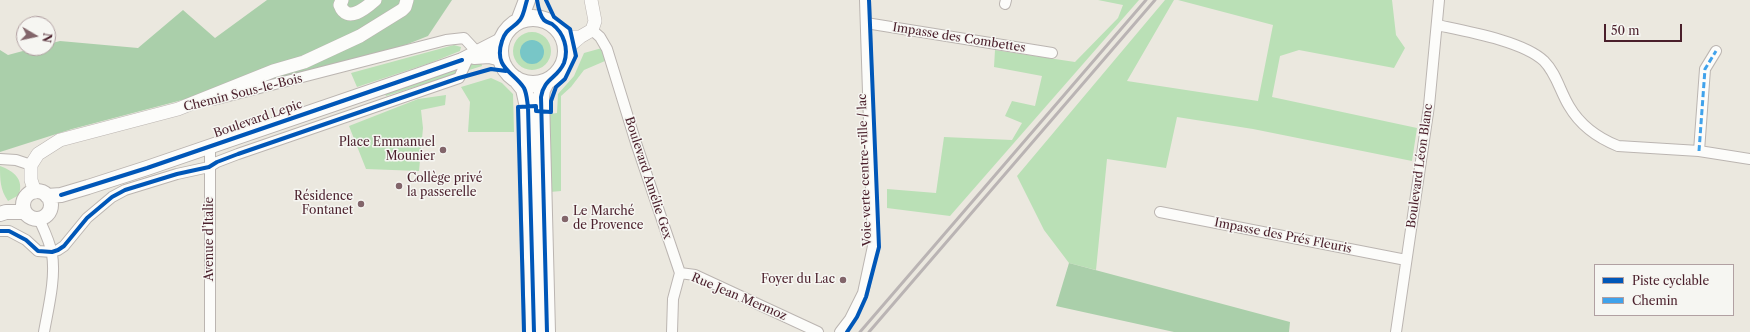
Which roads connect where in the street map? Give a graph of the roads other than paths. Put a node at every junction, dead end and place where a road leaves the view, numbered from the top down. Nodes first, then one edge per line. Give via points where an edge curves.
1 (342, 0) edge
2 (375, 0) edge
3 (408, 0) edge
4 (527, 0) edge
5 (537, 0) edge
6 (591, 0) edge
7 (865, 0) edge
8 (1439, 0) edge
9 (544, 20) junction
10 (519, 21) junction
11 (866, 23) junction
12 (1436, 25) junction
13 (592, 30) junction
14 (503, 39) junction
15 (565, 43) junction
16 (1716, 51) dead end
17 (1052, 53) dead end
18 (474, 54) junction
19 (501, 59) junction
20 (516, 79) junction
21 (546, 82) junction
22 (195, 103) junction
23 (210, 146) junction
24 (1699, 151) junction
25 (4, 159) edge
26 (1750, 159) edge
27 (209, 167) junction
28 (39, 187) junction
29 (24, 210) junction
30 (1160, 212) dead end
31 (3, 213) edge
32 (41, 218) junction
33 (0, 231) edge
34 (52, 252) junction
35 (1406, 260) junction
36 (680, 273) junction
37 (44, 332) edge
38 (210, 332) edge
39 (534, 332) edge
40 (547, 332) edge
41 (672, 332) edge
42 (818, 332) edge
43 (840, 332) edge
44 (1396, 332) edge

1 - 2 street via 342,10 352,14 364,10
3 - 22 street via 402,10 360,36 304,62 244,82
4 - 10 main road
5 - 9 main road
6 - 13 street via 595,21
7 - 11 street
8 - 12 street, Boulevard Léon Blanc
9 - 10 main road via 536,18
9 - 15 main road via 552,24
10 - 14 main road via 508,29
11 - 17 street, Impasse des Combettes
11 - 43 street via 873,246 863,293 850,319
12 - 24 street via 1502,41 1542,59 1576,117 1607,142 1618,146
12 - 35 street, Boulevard Léon Blanc via 1429,106
13 - 15 street
13 - 36 street, Boulevard Amélie Gex via 607,49
14 - 18 main road, Boulevard Lepic
14 - 19 main road
15 - 21 main road via 565,59 561,68
16 - 24 street via 1705,69
18 - 19 main road
18 - 22 street, Chemin Sous-le-Bois via 464,38 446,40
18 - 23 main road, Boulevard Lepic
18 - 27 street via 459,78 245,151
19 - 20 main road via 506,70
20 - 21 main road via 531,84
20 - 39 main road via 524,89 528,107
21 - 40 main road via 541,97
22 - 28 street, Chemin Sous-le-Bois via 60,140 51,146
23 - 27 street, Avenue d'Italie
23 - 28 main road, Boulevard Lepic via 147,168
24 - 26 street
25 - 28 street
27 - 34 street via 124,190 87,218 64,246
27 - 38 street, Avenue d'Italie
28 - 29 main road via 24,201
28 - 32 main road via 49,211
29 - 31 main road
29 - 32 main road via 31,218
30 - 35 street, Impasse des Prés Fleuris
32 - 34 street
33 - 34 street via 10,231 38,250
34 - 37 street via 53,268
35 - 44 street, Boulevard Léon Blanc
36 - 41 street via 672,299
36 - 42 street, Rue Jean Mermoz via 695,275

